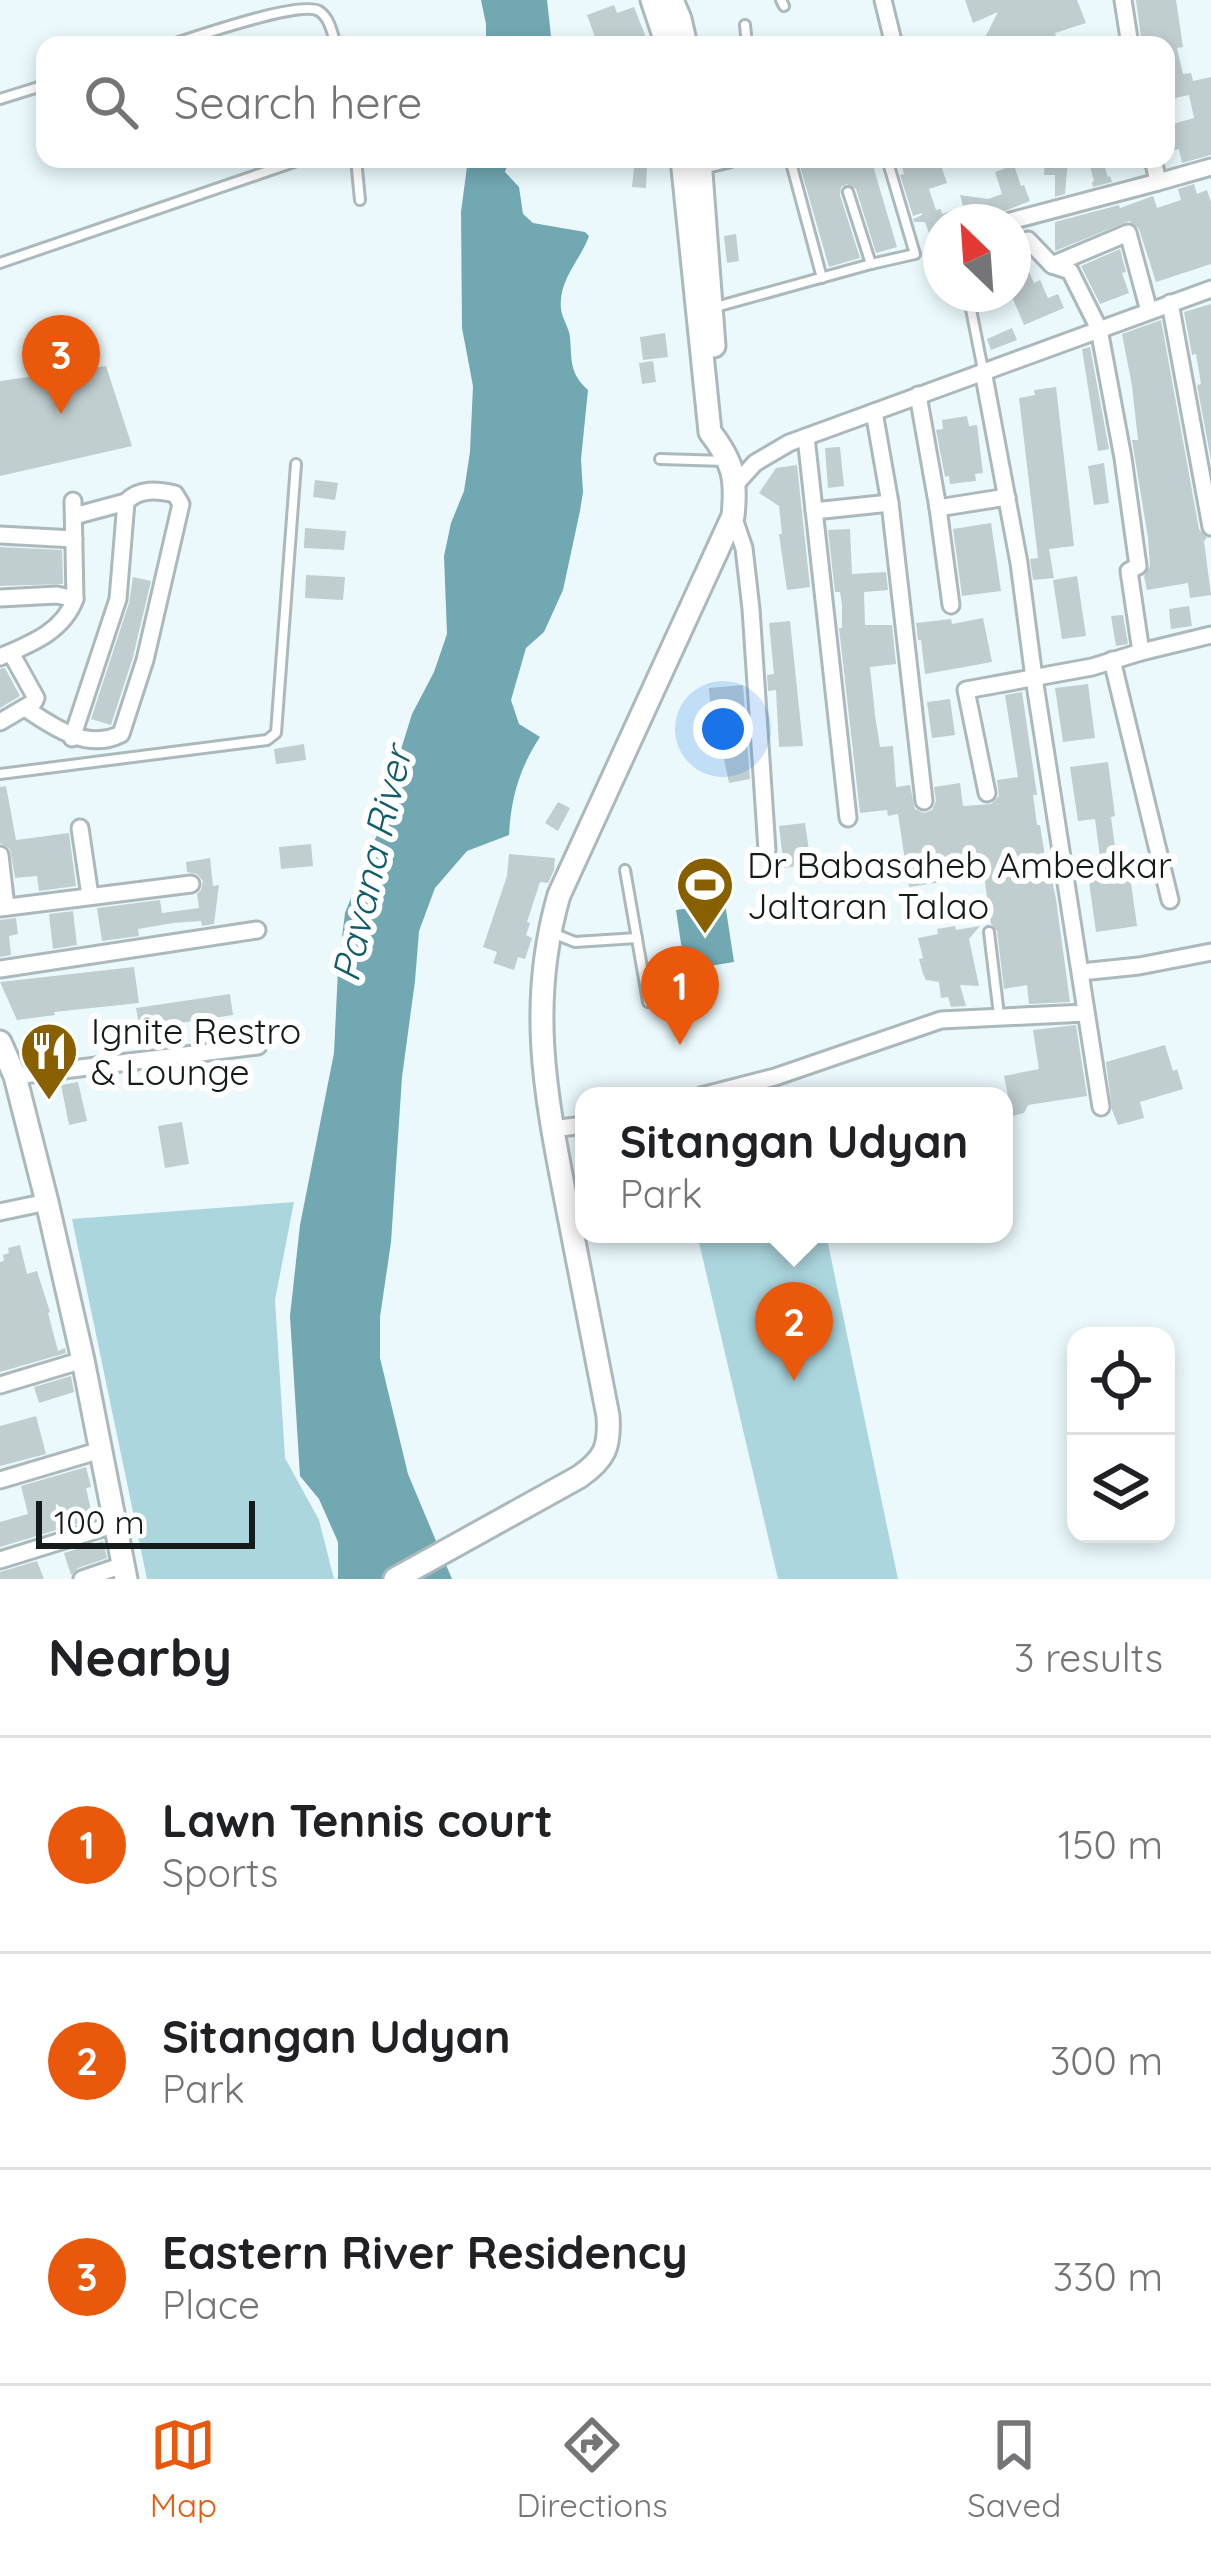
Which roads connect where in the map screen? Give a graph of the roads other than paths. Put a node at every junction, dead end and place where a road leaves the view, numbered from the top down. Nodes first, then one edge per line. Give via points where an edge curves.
1 (653, 0) edge
2 (672, 0) edge
3 (883, 0) edge
4 (1123, 0) edge
5 (745, 25) dead end
6 (197, 36) edge
7 (333, 36) edge
8 (664, 36) edge
9 (684, 36) edge
10 (747, 36) edge
11 (892, 36) edge
12 (1129, 36) edge
13 (36, 88) edge
14 (0, 99) edge
15 (1211, 167) edge
16 (277, 168) edge
17 (357, 168) edge
18 (691, 168) edge
19 (692, 168) edge
20 (792, 168) edge
21 (889, 168) edge
22 (1155, 168) edge
23 (1158, 182) junction
24 (848, 192) dead end
25 (360, 200) dead end
26 (1031, 216) edge
27 (1031, 244) edge
28 (0, 262) edge
29 (871, 264) junction
30 (1052, 266) junction
31 (822, 278) junction
32 (1211, 289) edge
33 (1170, 303) junction
34 (711, 309) junction
35 (1149, 311) junction
36 (972, 312) edge
37 (1099, 329) junction
38 (983, 371) junction
39 (918, 395) junction
40 (874, 412) junction
41 (806, 436) junction
42 (725, 454) junction
43 (660, 459) dead end
44 (296, 464) dead end
45 (736, 484) junction
46 (1007, 497) junction
47 (127, 502) junction
48 (890, 503) junction
49 (938, 508) junction
50 (814, 511) junction
51 (733, 516) junction
52 (1211, 527) edge
53 (0, 535) edge
54 (74, 539) junction
55 (0, 598) edge
56 (75, 599) junction
57 (952, 604) dead end
58 (1211, 635) edge
59 (1141, 652) junction
60 (6, 655) edge
61 (1112, 660) junction
62 (1034, 678) junction
63 (25, 708) junction
64 (0, 722) edge
65 (72, 737) junction
66 (0, 774) edge
67 (987, 793) dead end
68 (924, 801) dead end
69 (848, 818) dead end
70 (80, 829) dead end
71 (767, 850) dead end
72 (0, 855) edge
73 (625, 870) dead end
74 (191, 884) dead end
75 (90, 896) junction
76 (1170, 900) dead end
77 (3, 907) edge
78 (256, 930) dead end
79 (548, 931) junction
80 (989, 932) dead end
81 (637, 938) junction
82 (1211, 952) edge
83 (0, 969) edge
84 (1081, 972) junction
85 (705, 994) dead end
86 (1086, 1013) junction
87 (1000, 1017) junction
88 (0, 1042) edge
89 (258, 1046) dead end
90 (9, 1071) edge
91 (744, 1087) edge
92 (1101, 1107) dead end
93 (575, 1126) edge
94 (552, 1129) junction
95 (47, 1202) junction
96 (0, 1212) edge
97 (83, 1360) junction
98 (0, 1385) edge
99 (101, 1450) junction
100 (0, 1480) edge
101 (116, 1524) junction
102 (0, 1560) edge
103 (125, 1572) edge
104 (82, 1579) edge
105 (395, 1579) edge

1 - 8 street
2 - 9 street
3 - 11 street
4 - 12 street
5 - 10 lane
6 - 7 lane via 306,5 322,13
13 - 14 lane
15 - 23 street
16 - 28 lane
17 - 25 lane
18 - 42 street via 710,432
19 - 34 street
20 - 31 lane
21 - 29 lane via 916,254
22 - 23 street
23 - 26 street
24 - 29 lane
27 - 30 street
29 - 31 lane
30 - 35 street via 1128,233
30 - 37 street via 1070,271
31 - 34 lane
32 - 33 street
33 - 35 street
33 - 52 street
34 - 42 street
35 - 37 street
36 - 38 lane
37 - 38 street
37 - 59 street via 1138,566 1129,571
38 - 39 street
38 - 46 street
39 - 40 street
39 - 49 street
40 - 41 street
40 - 48 street
41 - 45 street via 755,463
41 - 50 street
42 - 43 lane
42 - 45 street
44 - 66 lane via 276,734
45 - 51 street
46 - 49 street
46 - 62 street
47 - 54 street via 74,508
47 - 65 street via 118,599
47 - 65 street via 139,492 165,492 181,504 121,734
48 - 50 street
48 - 68 street
49 - 57 street
50 - 69 street
51 - 71 street via 752,609
51 - 79 street
53 - 54 street
54 - 56 street
55 - 56 street
56 - 60 street via 55,628
58 - 59 street
59 - 61 street
60 - 63 street via 36,698
61 - 62 street
61 - 76 street
62 - 67 street via 966,690
62 - 84 street
63 - 64 street
63 - 65 street
70 - 75 street
72 - 77 street
73 - 81 lane
74 - 75 street
75 - 77 street
78 - 83 street
79 - 81 lane via 575,942
79 - 94 street via 540,1028
80 - 87 lane
81 - 85 lane via 648,1002
82 - 84 street
84 - 86 street
86 - 87 street
86 - 92 street
87 - 91 street via 921,1024
88 - 90 street
89 - 90 street
90 - 95 street
93 - 94 street
94 - 105 street via 609,1438 596,1466
95 - 96 street
95 - 97 street
97 - 98 street
97 - 99 street
99 - 100 street
99 - 101 street
101 - 102 street
101 - 103 street
103 - 104 street

